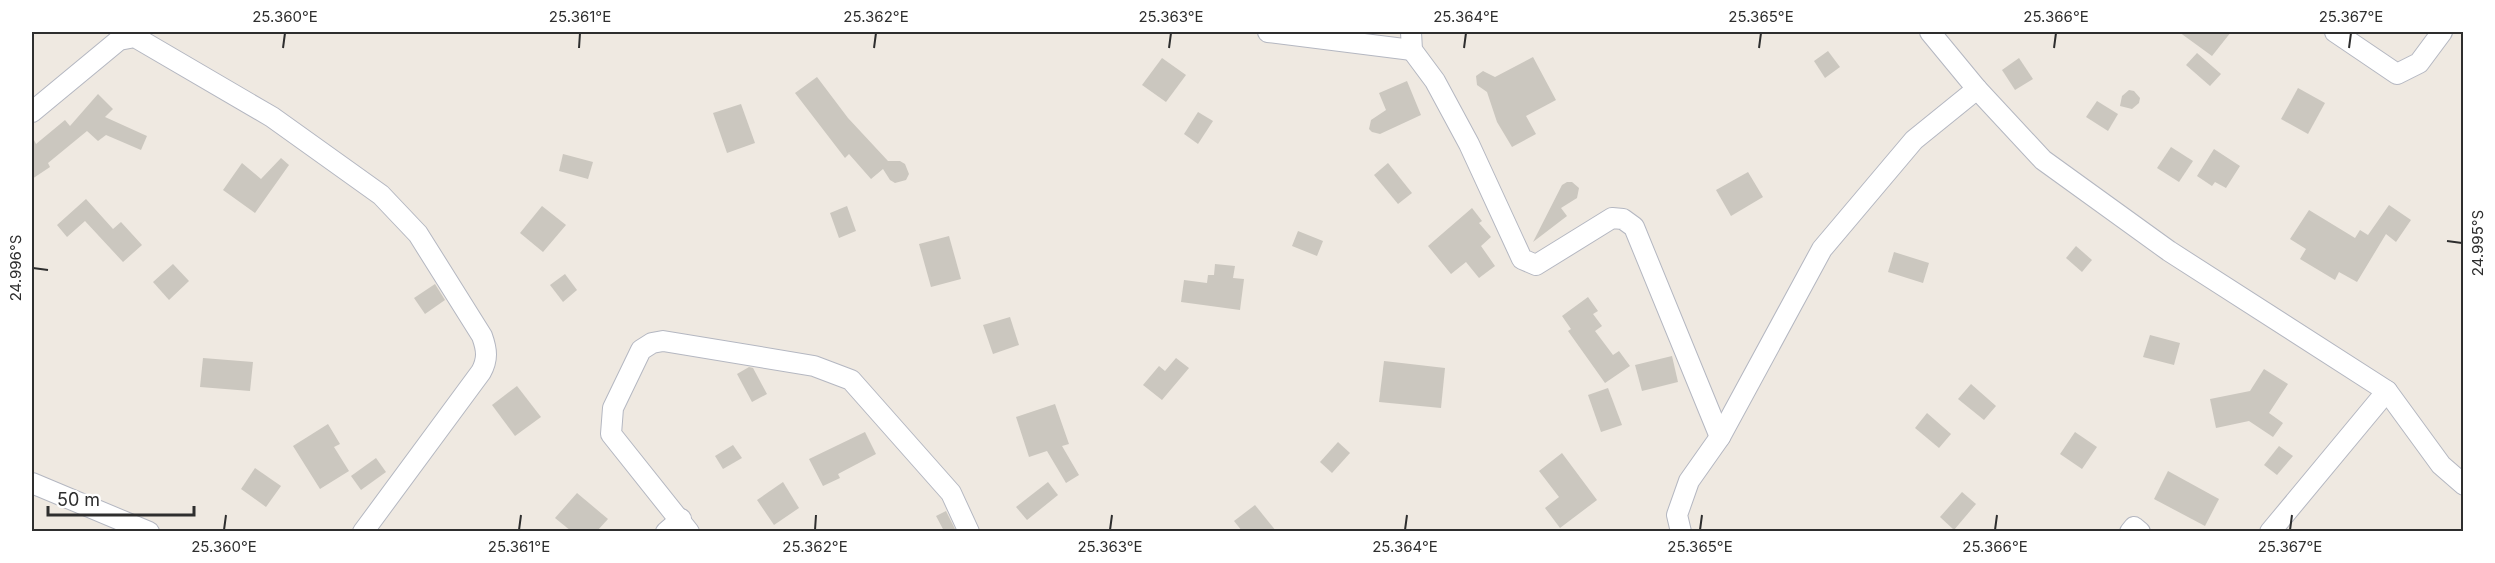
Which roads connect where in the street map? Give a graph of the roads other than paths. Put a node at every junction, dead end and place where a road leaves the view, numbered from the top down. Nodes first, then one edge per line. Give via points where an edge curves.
1 (1268, 32) edge
2 (1930, 32) edge
3 (2335, 32) edge
4 (2442, 32) edge
5 (1412, 41) edge
6 (1977, 89) junction
7 (32, 112) edge
8 (2387, 391) junction
9 (1720, 437) junction
10 (32, 483) edge
11 (2463, 485) edge
12 (679, 527) edge
13 (149, 531) edge
14 (363, 531) edge
15 (969, 531) edge
16 (1681, 531) edge
17 (2130, 531) edge
18 (2140, 531) edge
19 (2271, 531) edge

1 - 5 street
2 - 6 street
3 - 4 street via 2397,74 2419,63
5 - 9 street via 1469,144 1522,259 1536,265 1612,218 1623,219 1634,227
6 - 8 street via 2043,160 2169,251
6 - 9 street via 1914,140 1822,249
7 - 14 street via 119,40 135,37 272,117 381,195 418,234 482,336 486,362
8 - 11 street via 2441,465
8 - 19 street
9 - 16 street via 1689,481 1677,516
10 - 13 street
12 - 15 street via 611,434 613,408 641,350 652,343 814,366 851,380 951,493
17 - 18 street via 2134,527

